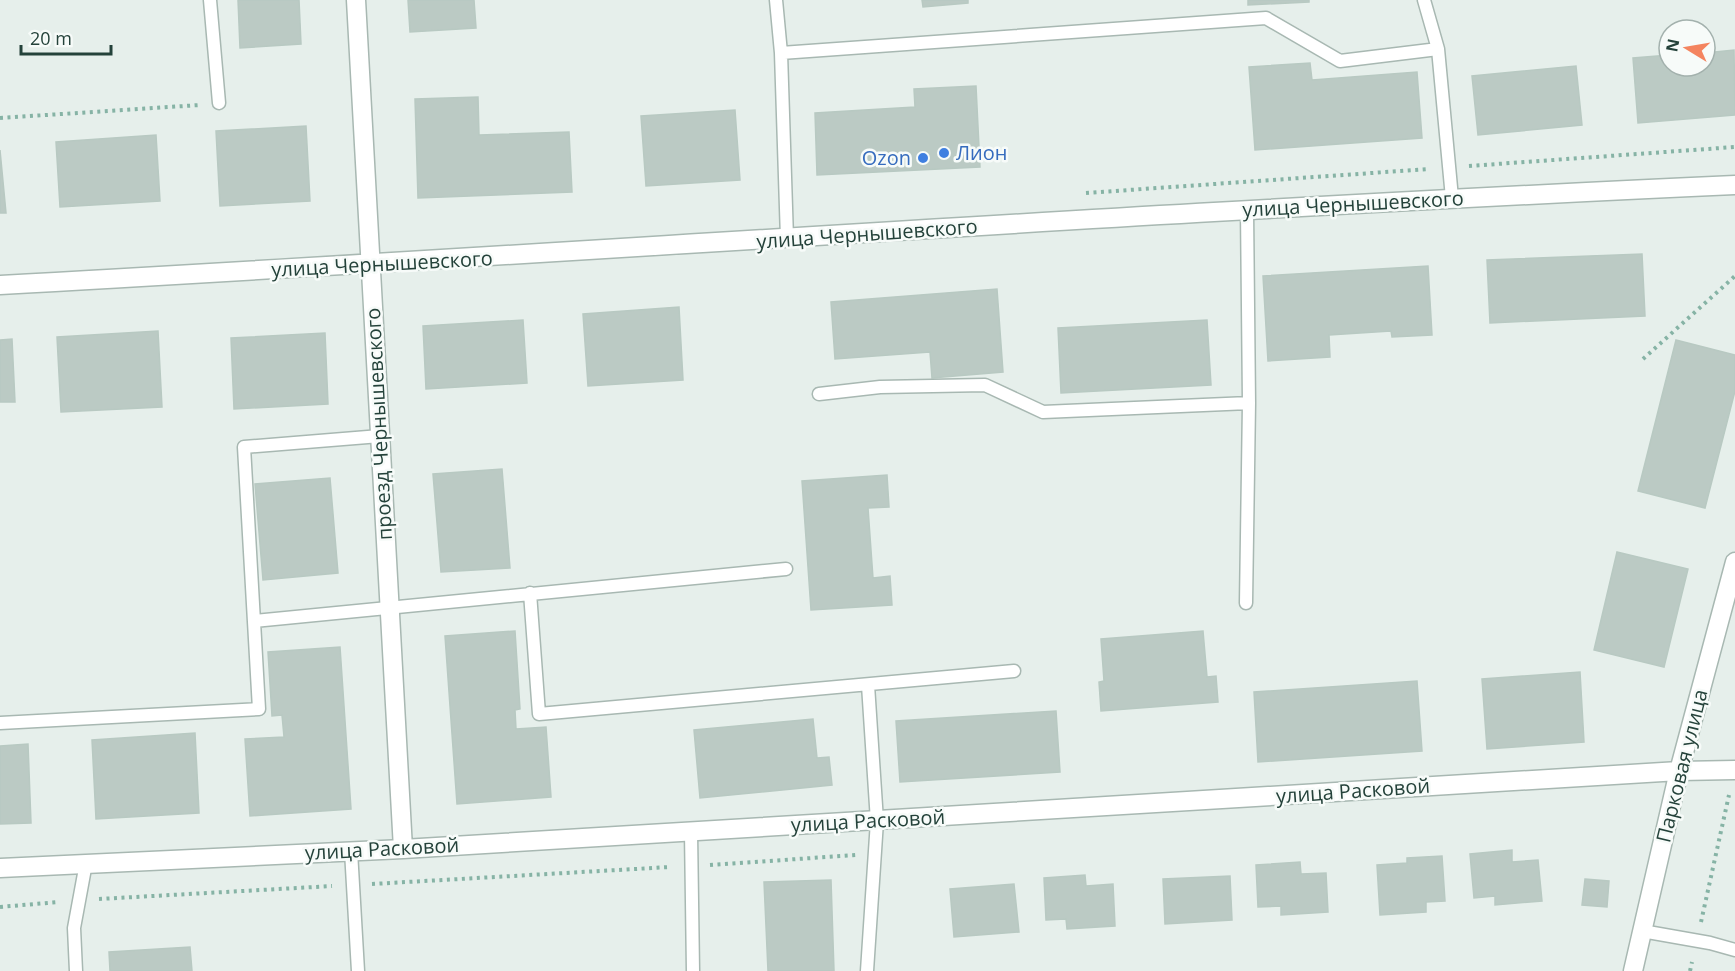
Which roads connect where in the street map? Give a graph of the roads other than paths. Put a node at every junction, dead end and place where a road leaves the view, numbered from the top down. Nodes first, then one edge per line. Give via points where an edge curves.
1 (210, 0) edge
2 (356, 0) edge
3 (776, 0) edge
4 (1424, 0) edge
5 (1438, 49) junction
6 (781, 53) junction
7 (219, 104) road end
8 (1735, 185) edge
9 (1452, 198) junction
10 (1247, 210) junction
11 (787, 239) junction
12 (371, 265) junction
13 (0, 285) edge
14 (819, 394) dead end
15 (1249, 403) junction
16 (380, 436) junction
17 (1735, 562) edge
18 (786, 569) dead end
19 (530, 593) junction
20 (1246, 603) dead end
21 (389, 609) junction
22 (254, 621) junction
23 (1014, 671) dead end
24 (868, 685) junction
25 (0, 723) edge
26 (1734, 770) edge
27 (1679, 771) junction
28 (877, 821) junction
29 (691, 832) junction
30 (403, 849) junction
31 (351, 851) junction
32 (86, 862) junction
33 (0, 868) edge
34 (1642, 932) junction
35 (1735, 950) edge
36 (76, 971) edge
37 (358, 971) edge
38 (693, 971) edge
39 (867, 971) edge
40 (1632, 971) edge

1 - 7 lane
2 - 12 street, проезд Чернышевского
3 - 6 lane
4 - 5 lane
5 - 6 lane via 1340,61 1266,18
5 - 9 lane
6 - 11 lane
8 - 9 street, улица Чернышевского
9 - 10 street, улица Чернышевского
10 - 11 street, улица Чернышевского
10 - 15 lane
11 - 12 street, улица Чернышевского
12 - 13 street, улица Чернышевского
12 - 16 street, проезд Чернышевского
14 - 15 lane via 880,387 985,385 1043,412
15 - 20 lane
16 - 21 street, проезд Чернышевского
16 - 22 lane via 244,447
17 - 27 street, Парковая улица
18 - 19 lane
19 - 21 lane
19 - 24 lane via 539,714
21 - 22 lane
21 - 30 street, проезд Чернышевского
22 - 25 lane via 259,709
23 - 24 lane
24 - 28 lane
26 - 27 street, улица Расковой
27 - 28 street, улица Расковой
27 - 34 street, Парковая улица
28 - 29 street, улица Расковой
28 - 39 lane
29 - 30 street, улица Расковой
29 - 38 lane
30 - 31 street, улица Расковой
31 - 32 street, улица Расковой
31 - 37 lane
32 - 33 street, улица Расковой
32 - 36 lane via 74,928
34 - 35 lane
34 - 40 street, Парковая улица

